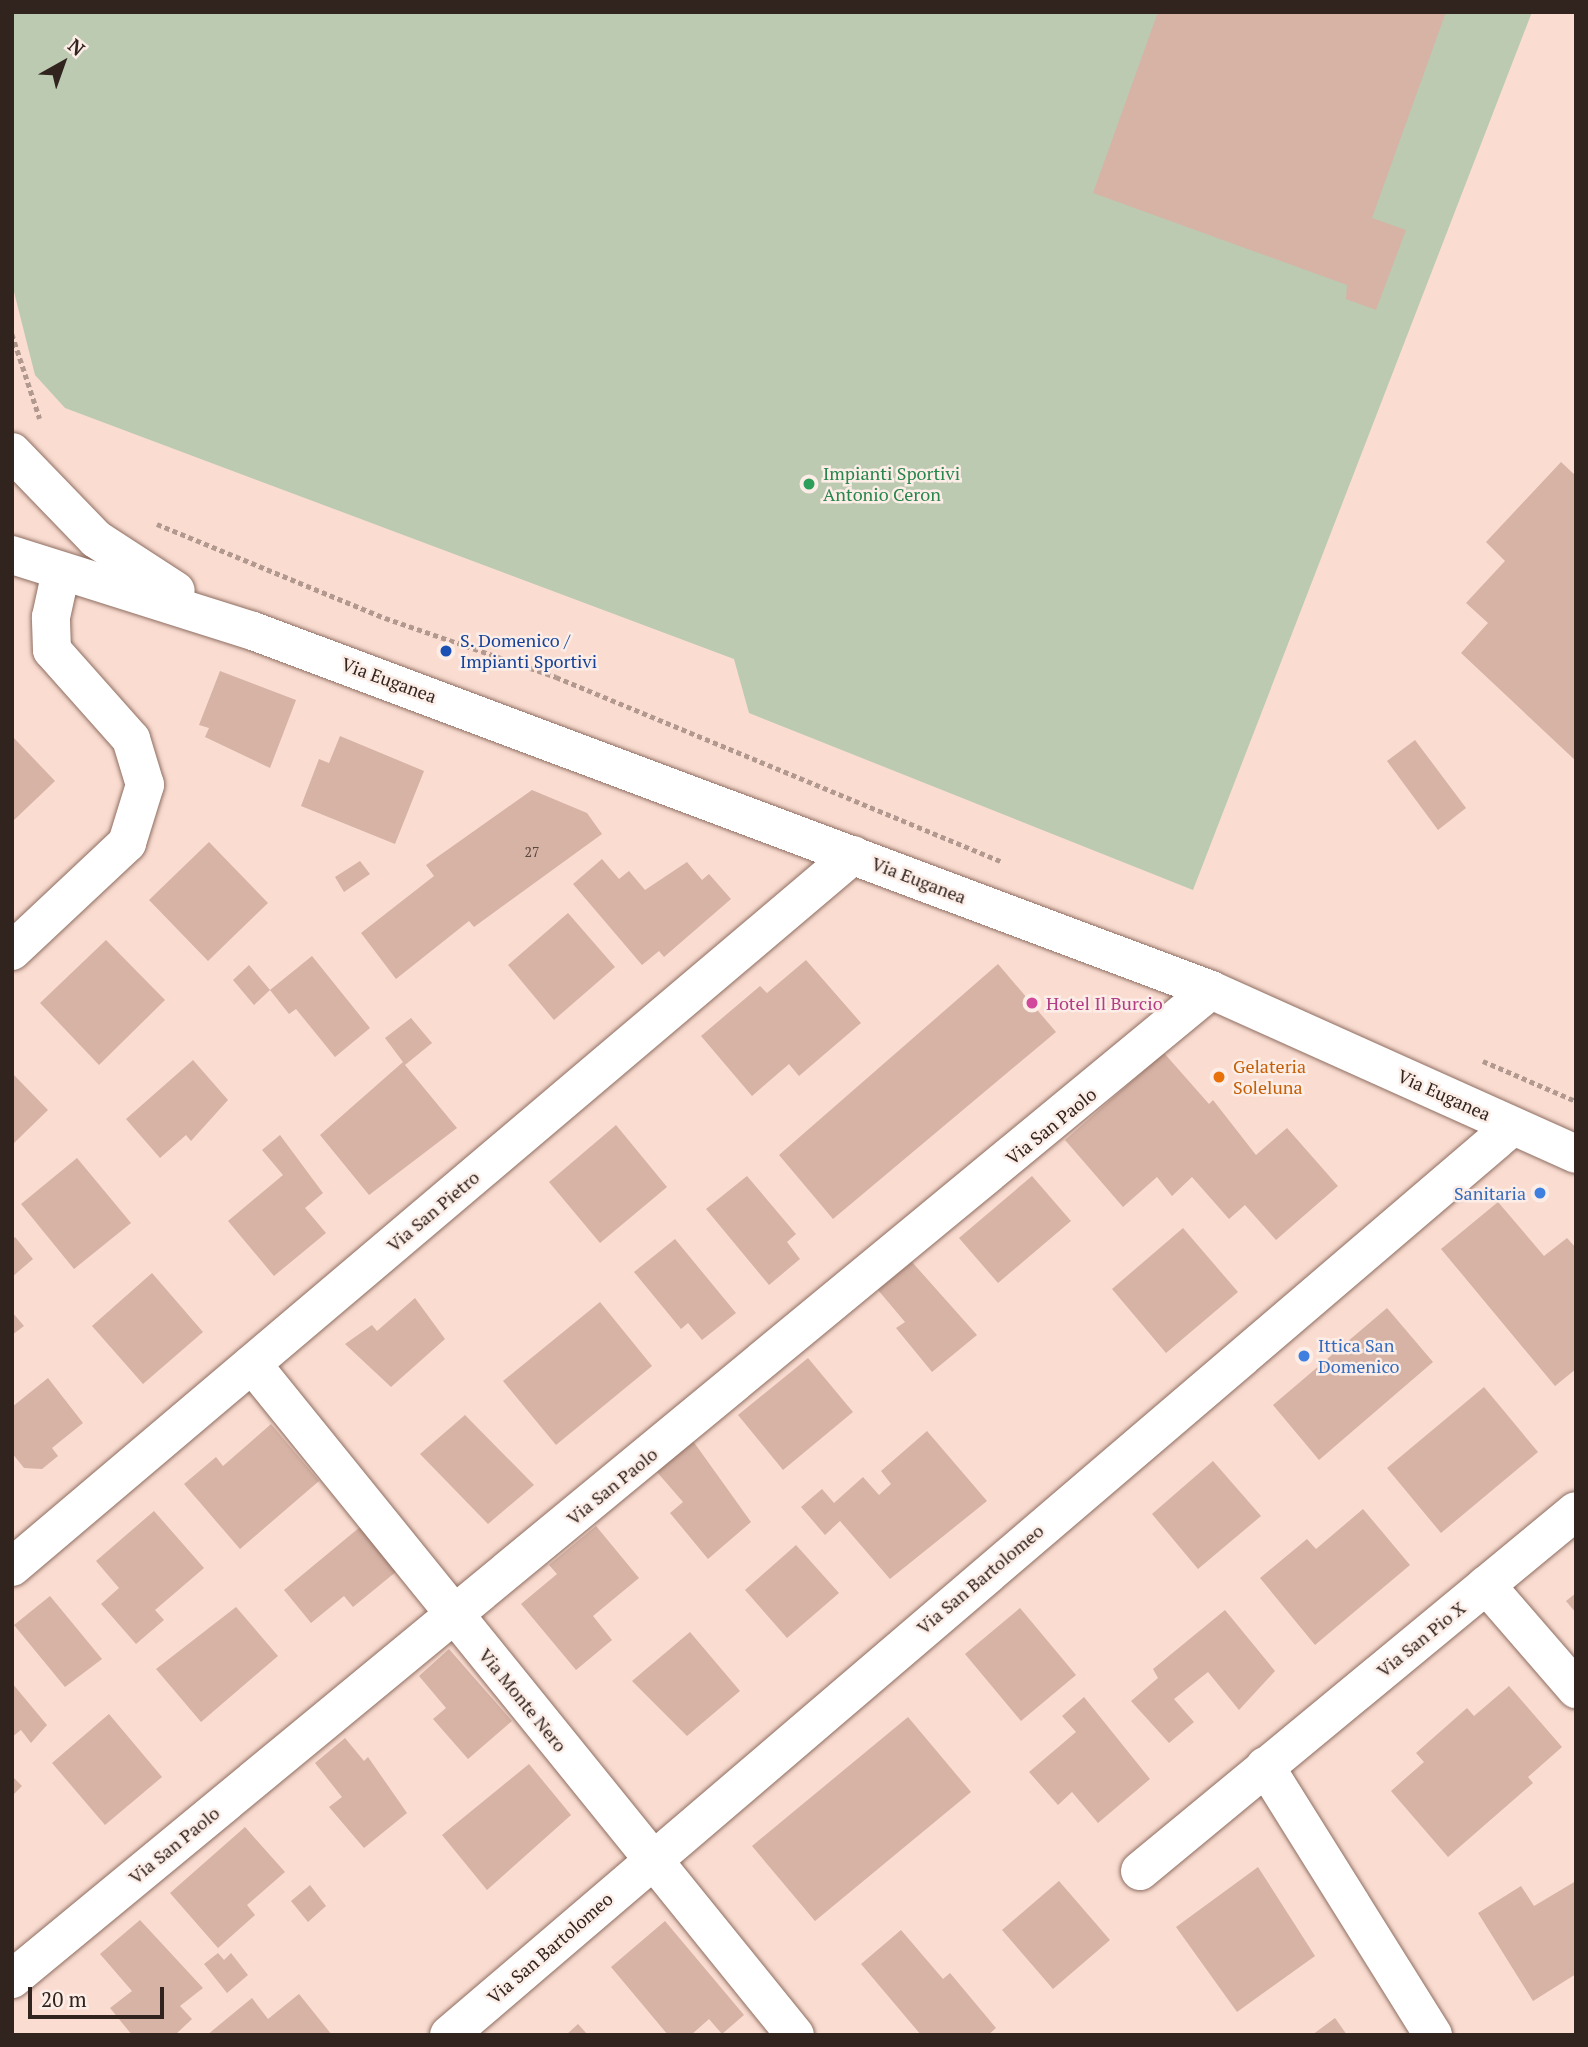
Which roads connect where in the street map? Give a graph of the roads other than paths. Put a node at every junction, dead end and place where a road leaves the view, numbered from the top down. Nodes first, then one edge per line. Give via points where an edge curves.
1 (12, 452) edge
2 (12, 555) edge
3 (61, 571) junction
4 (253, 631) junction
5 (853, 855) junction
6 (12, 951) edge
7 (1211, 990) junction
8 (1513, 1126) junction
9 (1576, 1154) edge
10 (252, 1364) junction
11 (1576, 1511) edge
12 (12, 1567) edge
13 (1486, 1586) junction
14 (454, 1616) junction
15 (1576, 1689) edge
16 (1265, 1766) junction
17 (652, 1859) junction
18 (1140, 1871) dead end
19 (12, 1979) edge
20 (449, 2035) edge
21 (795, 2035) edge
22 (1433, 2035) edge

1 - 4 street, Via Euganea via 106,546 145,575
2 - 3 street, Via Euganea
3 - 4 street, Via Euganea
3 - 6 street via 51,617 52,650 131,739 145,785 127,843
4 - 5 street, Via Euganea
5 - 7 street, Via Euganea
5 - 10 street, Via San Pietro
7 - 8 street, Via Euganea
7 - 14 street, Via San Paolo
8 - 9 street, Via Euganea
8 - 17 street, Via San Bartolomeo
10 - 12 street, Via San Pietro
10 - 14 street, Via Monte Nero
11 - 13 street, Via San Pio X
13 - 15 street
13 - 16 street, Via San Pio X
14 - 17 street, Via Monte Nero
14 - 19 street, Via San Paolo
16 - 18 street, Via San Pio X
16 - 22 street
17 - 20 street, Via San Bartolomeo
17 - 21 street, Via Monte Nero

